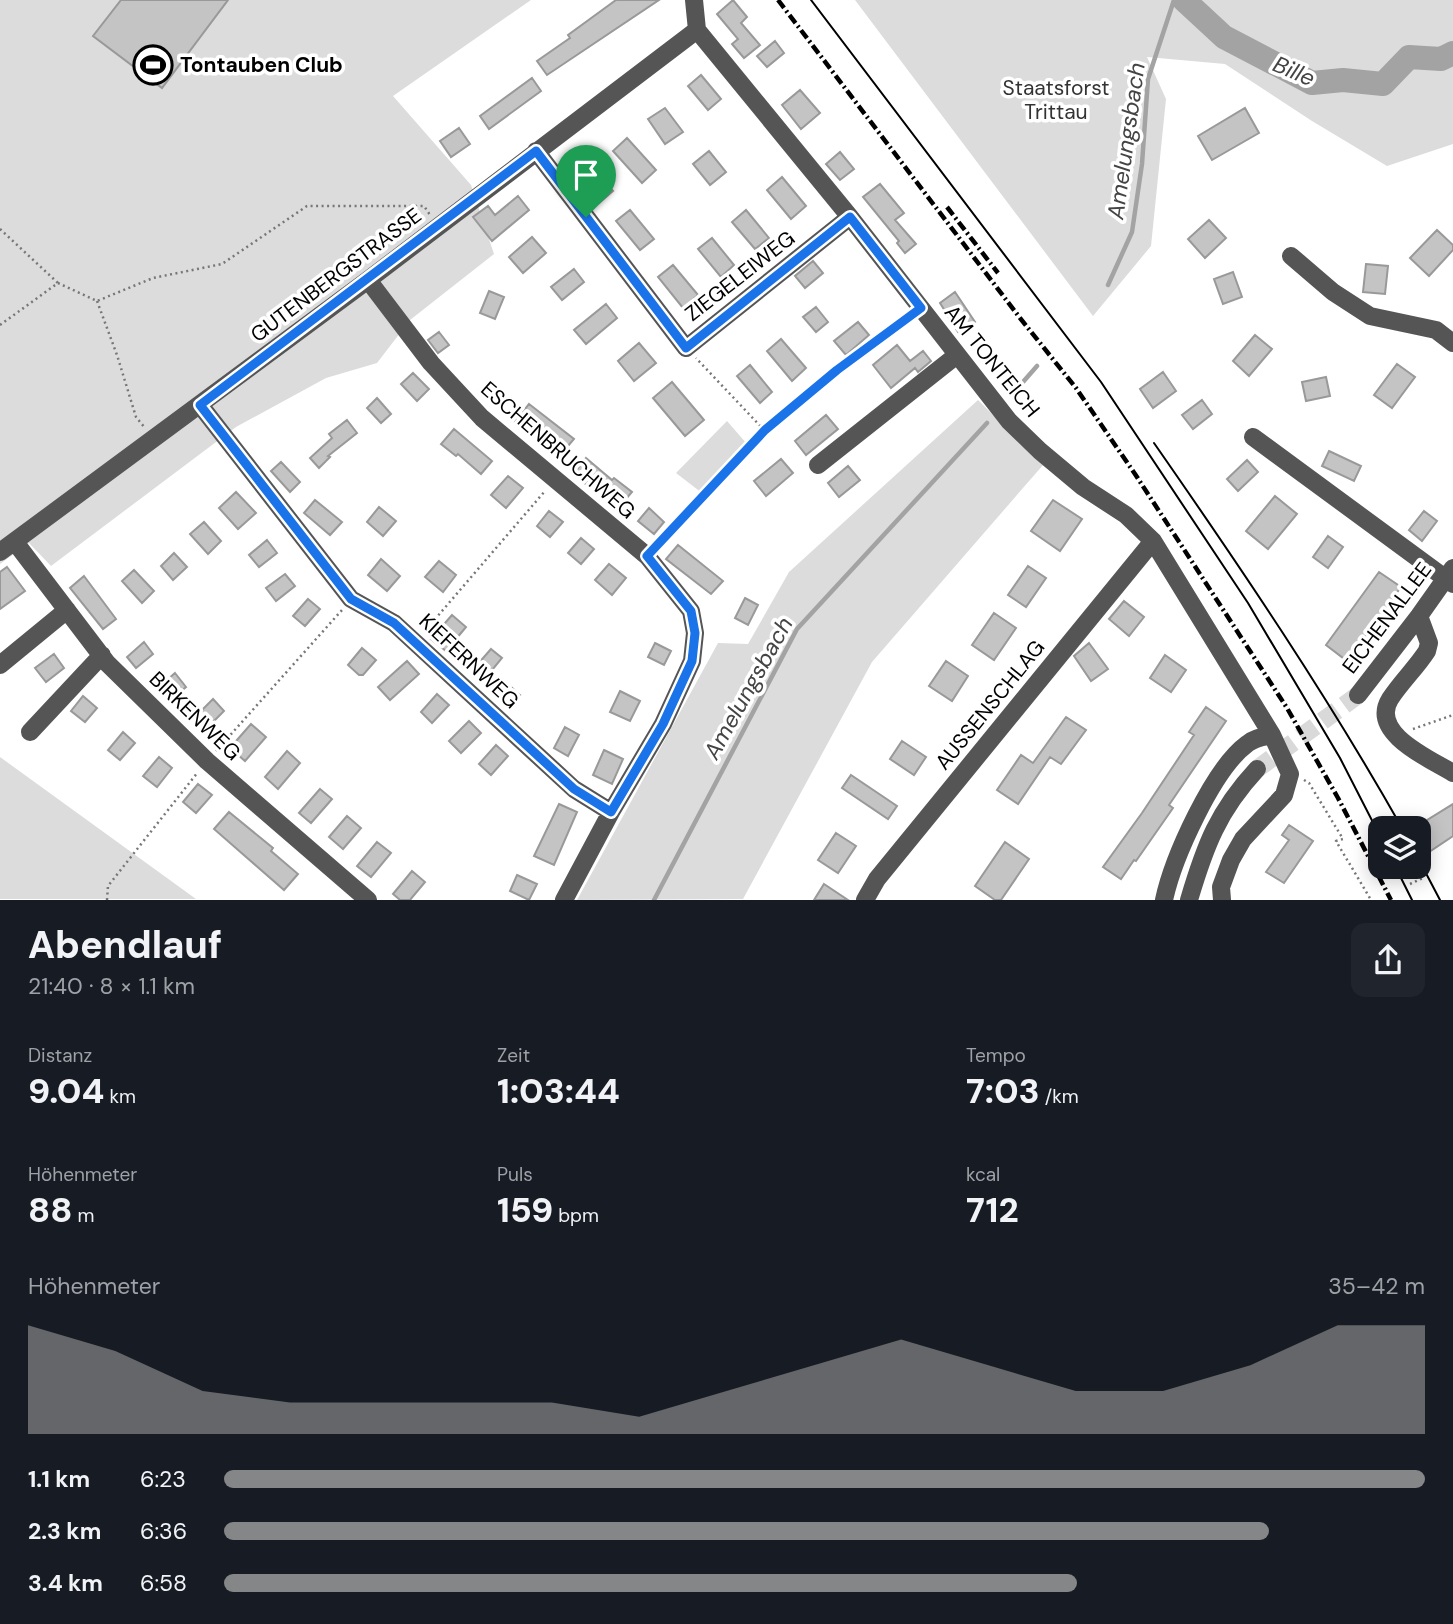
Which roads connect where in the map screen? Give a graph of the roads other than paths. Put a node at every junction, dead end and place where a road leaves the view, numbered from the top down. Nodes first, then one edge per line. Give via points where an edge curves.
1 (694, 0) edge
2 (697, 30) junction
3 (536, 151) junction
4 (850, 217) junction
5 (1291, 256) dead end
6 (368, 280) junction
7 (1453, 343) edge
8 (957, 355) junction
9 (200, 405) junction
10 (1253, 437) dead end
11 (818, 465) dead end
12 (1153, 541) junction
13 (7, 547) edge
14 (1451, 577) edge
15 (67, 610) junction
16 (1419, 616) junction
17 (102, 655) junction
18 (0, 665) edge
19 (1358, 695) tunnel mouth
20 (30, 732) dead end
21 (1272, 735) junction
22 (1257, 769) tunnel mouth
23 (1453, 773) edge
24 (611, 812) junction
25 (368, 900) edge
26 (564, 900) edge
27 (865, 900) edge
28 (1164, 900) edge
29 (1189, 900) edge
30 (1222, 900) edge

1 - 2 street
2 - 3 street, GUTENBERGSTRASSE
2 - 4 street, AM TONTEICH
3 - 4 street, ZIEGELEIWEG via 686,348
3 - 6 street, GUTENBERGSTRASSE
4 - 8 street, AM TONTEICH
5 - 7 street via 1370,316 1436,330
6 - 9 street, GUTENBERGSTRASSE
6 - 24 street, ESCHENBRUCHWEG via 431,363 482,418 647,556 691,611 695,633 692,661 663,724
8 - 11 street
8 - 12 street, AM TONTEICH via 1009,421 1040,451 1083,487 1126,514
9 - 13 street, GUTENBERGSTRASSE
9 - 24 street, KIEFERNWEG via 351,599 394,623 574,789
10 - 14 street
12 - 21 street, AM TONTEICH
12 - 27 street, AUSSENSCHLAG via 877,879
13 - 15 street, BIRKENWEG
14 - 16 street, EICHENALLEE
15 - 17 street, BIRKENWEG
15 - 18 street
16 - 19 street, EICHENALLEE
16 - 23 street via 1429,643 1427,651 1389,700 1387,725 1395,736
17 - 20 street
17 - 25 street, BIRKENWEG via 207,761
21 - 28 street via 1248,743 1221,771 1183,847
21 - 30 street, AM TONTEICH via 1290,774 1283,795 1242,839 1221,887
22 - 29 street via 1222,813
24 - 26 street

